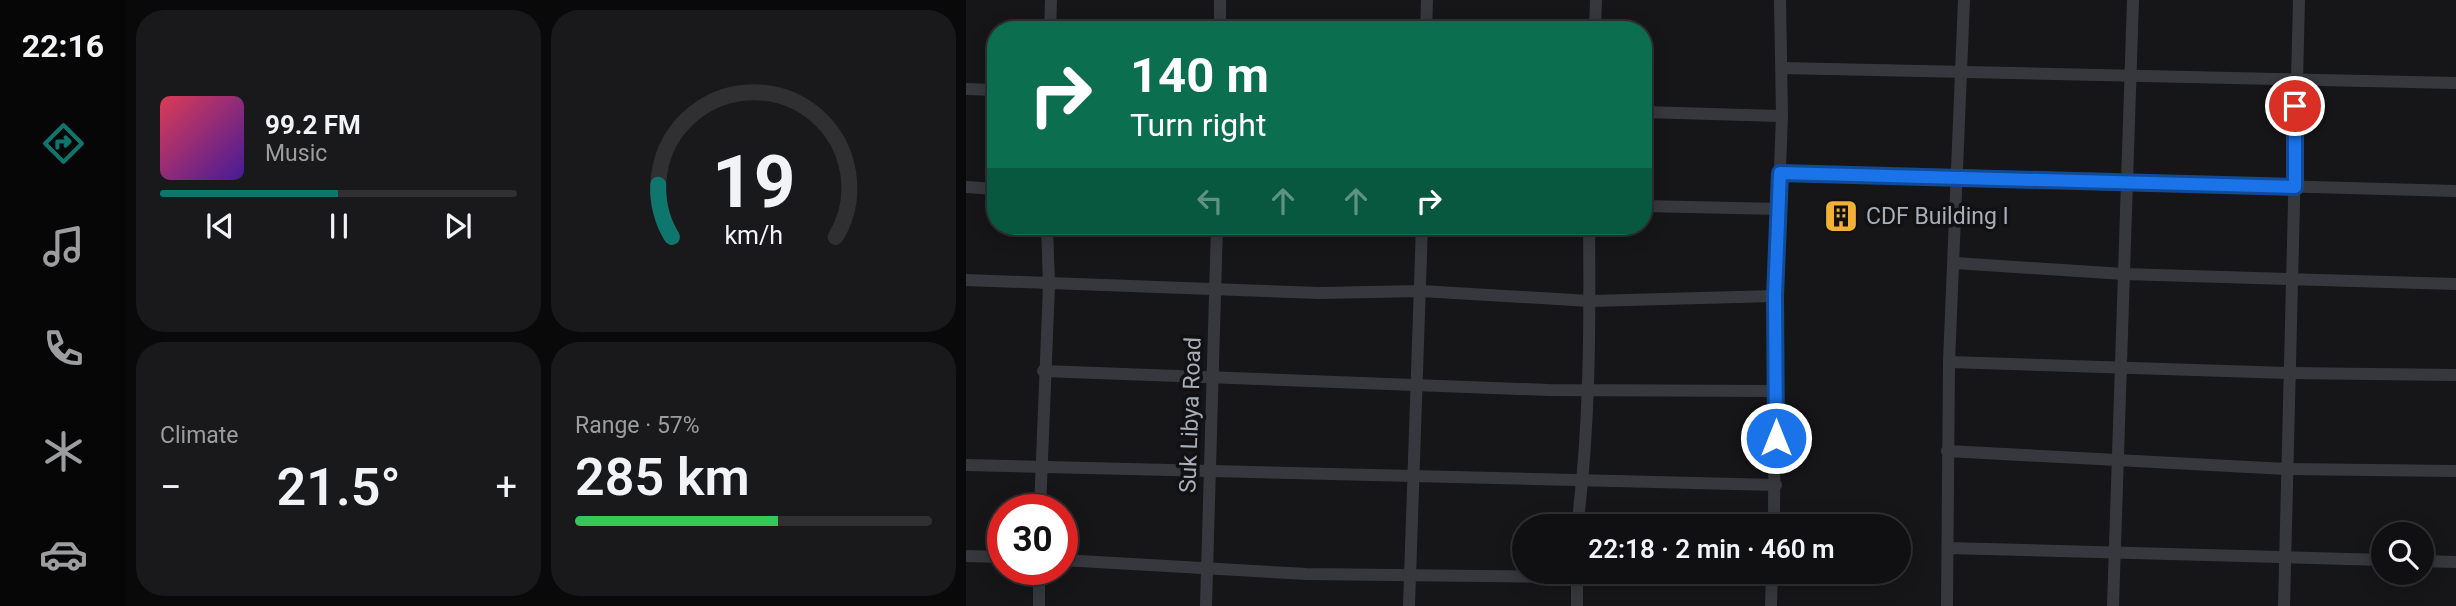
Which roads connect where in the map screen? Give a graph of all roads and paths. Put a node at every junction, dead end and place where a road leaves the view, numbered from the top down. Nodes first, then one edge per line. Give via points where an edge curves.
1 (1051, 0) edge
2 (1220, 0) edge
3 (1427, 0) edge
4 (1596, 0) edge
5 (1780, 0) edge
6 (1964, 0) edge
7 (2133, 0) edge
8 (2299, 0) edge
9 (1050, 21) edge
10 (1220, 21) edge
11 (1426, 21) edge
12 (1595, 21) edge
13 (1782, 68) junction
14 (1963, 72) junction
15 (2131, 75) junction
16 (2295, 79) junction
17 (2456, 83) edge
18 (966, 89) edge
19 (987, 90) edge
20 (1652, 112) edge
21 (1783, 116) junction
22 (1780, 173) junction
23 (1959, 176) junction
24 (2126, 183) junction
25 (966, 187) edge
26 (2295, 187) junction
27 (987, 188) edge
28 (2456, 191) edge
29 (1652, 206) edge
30 (1779, 209) junction
31 (1047, 235) edge
32 (1217, 235) edge
33 (1422, 235) edge
34 (1589, 235) edge
35 (1955, 263) junction
36 (2124, 274) junction
37 (2290, 280) junction
38 (966, 281) edge
39 (2456, 284) edge
40 (1049, 285) junction
41 (1216, 290) junction
42 (1421, 291) junction
43 (1775, 296) junction
44 (1590, 301) junction
45 (1949, 362) junction
46 (2121, 367) junction
47 (1043, 371) junction
48 (2288, 373) junction
49 (2456, 374) edge
50 (1212, 379) junction
51 (1417, 385) junction
52 (1586, 389) junction
53 (1776, 391) junction
54 (1947, 451) junction
55 (2118, 462) junction
56 (966, 465) edge
57 (1041, 468) junction
58 (2286, 469) junction
59 (2456, 471) edge
60 (1209, 472) junction
61 (1413, 478) junction
62 (1583, 482) junction
63 (1776, 485) junction
64 (1040, 494) edge
65 (1579, 514) edge
66 (1775, 514) edge
67 (1948, 548) junction
68 (2115, 551) junction
69 (966, 556) edge
70 (987, 557) edge
71 (2284, 558) junction
72 (2371, 560) edge
73 (1078, 561) edge
74 (2434, 561) edge
75 (2456, 562) edge
76 (1207, 569) junction
77 (1410, 574) junction
78 (1512, 575) edge
79 (1577, 584) edge
80 (1772, 584) edge
81 (1039, 585) edge
82 (1039, 606) edge
83 (1206, 606) edge
84 (1409, 606) edge
85 (1577, 606) edge
86 (1771, 606) edge
87 (1947, 606) edge
88 (2113, 606) edge
89 (2284, 606) edge

1 - 9 street
2 - 10 street
3 - 11 street
4 - 12 street
5 - 13 street
6 - 14 street
7 - 15 street
8 - 16 street
13 - 14 street
13 - 21 street
14 - 15 street
14 - 23 street
15 - 16 street
15 - 24 street
16 - 17 street
16 - 26 street
18 - 19 street
20 - 21 street
21 - 22 street
22 - 23 street
22 - 30 street
23 - 24 street
23 - 35 street
24 - 26 street
24 - 36 street
25 - 27 street
26 - 28 street
26 - 37 street
29 - 30 street
30 - 43 street
31 - 40 street
32 - 41 street, Suk Libya Road
33 - 42 street
34 - 44 street
35 - 36 street
35 - 45 street
36 - 37 street
36 - 46 street
37 - 39 street
37 - 48 street
38 - 40 street
40 - 41 street
40 - 47 street
41 - 42 street
41 - 50 street, Suk Libya Road
42 - 44 street
42 - 51 street
43 - 44 street
43 - 53 street
44 - 52 street
45 - 46 street
45 - 54 street
46 - 48 street
46 - 55 street
47 - 50 street
47 - 57 street
48 - 49 street
48 - 58 street
50 - 51 street
50 - 60 street, Suk Libya Road
51 - 52 street
51 - 61 street
52 - 53 street
52 - 62 street
53 - 63 street
54 - 55 street
54 - 67 street
55 - 58 street
55 - 68 street
56 - 57 street
57 - 60 street
57 - 64 street
58 - 59 street
58 - 71 street
60 - 61 street
60 - 76 street, Suk Libya Road
61 - 62 street
61 - 77 street
62 - 63 street
62 - 65 street
63 - 66 street
67 - 68 street
67 - 87 street
68 - 71 street
68 - 88 street
69 - 70 street
71 - 72 street
71 - 89 street
73 - 76 street
74 - 75 street
76 - 77 street
76 - 83 street, Suk Libya Road
77 - 78 street
77 - 84 street
79 - 85 street
80 - 86 street
81 - 82 street

